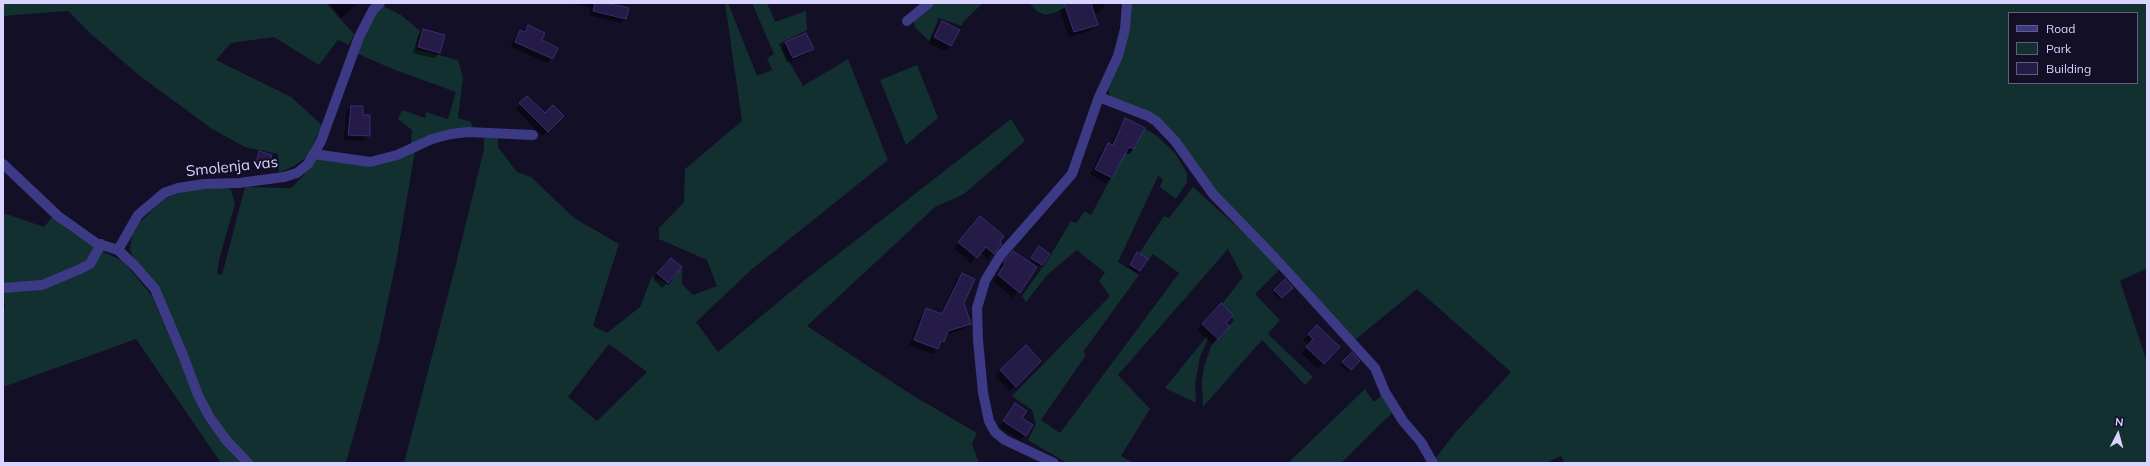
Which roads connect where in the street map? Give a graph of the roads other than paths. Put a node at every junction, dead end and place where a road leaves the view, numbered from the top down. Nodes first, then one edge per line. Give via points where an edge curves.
1 (380, 3) edge
2 (929, 3) edge
3 (1127, 3) edge
4 (907, 21) dead end
5 (1099, 97) junction
6 (533, 135) dead end
7 (314, 154) junction
8 (3, 164) edge
9 (101, 244) junction
10 (118, 250) junction
11 (3, 288) edge
12 (248, 463) edge
13 (1054, 463) edge
14 (1433, 463) edge

1 - 7 street, Smolenja vas via 373,10 359,37
2 - 4 street
3 - 5 street via 1125,29 1118,56
5 - 13 street via 1072,174 1000,256 985,281 977,308 983,393 989,421 995,432 1005,440
5 - 14 street via 1148,116 1175,141 1213,194 1375,368 1385,392
6 - 7 street via 468,132 451,134 432,139 397,155 370,162
7 - 10 street, Smolenja vas via 308,164 297,173 284,177 239,183 204,184 164,193 138,215
8 - 9 street via 58,216
9 - 10 street
9 - 11 street via 90,264 78,270 42,285
10 - 12 street via 154,289 210,418

